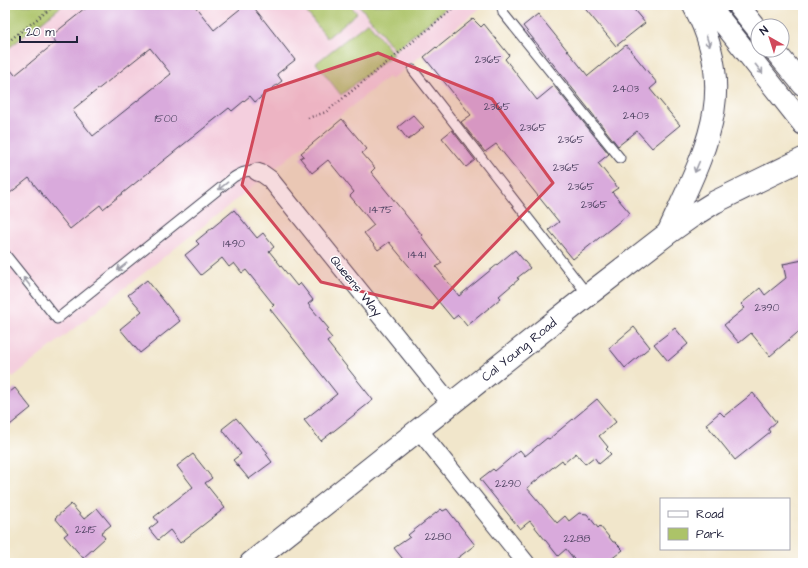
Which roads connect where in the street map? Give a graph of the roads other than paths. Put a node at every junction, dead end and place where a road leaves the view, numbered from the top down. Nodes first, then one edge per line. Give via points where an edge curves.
1 (504, 5) edge
2 (693, 5) edge
3 (709, 5) edge
4 (738, 5) edge
5 (750, 20) edge
6 (781, 58) edge
7 (413, 70) dead end
8 (803, 85) edge
9 (803, 124) edge
10 (620, 158) dead end
11 (803, 159) edge
12 (257, 172) joint
13 (666, 234) junction
14 (5, 254) edge
15 (588, 295) junction
16 (451, 404) junction
17 (419, 430) junction
18 (251, 563) edge
19 (526, 563) edge

1 - 10 lane via 503,13
2 -> 13 street via 709,41 715,66 714,114 698,164
3 -> 9 street
4 - 5 street
6 - 8 street
7 - 15 lane
11 - 13 main road, Cal Young Road via 715,202
12 -> 14 lane via 248,171 234,177 57,319
12 - 16 street, Queens Way via 270,179
13 - 15 main road, Cal Young Road
15 - 16 main road, Cal Young Road
16 - 17 main road, Cal Young Road
17 - 18 main road, Cal Young Road
17 - 19 street

